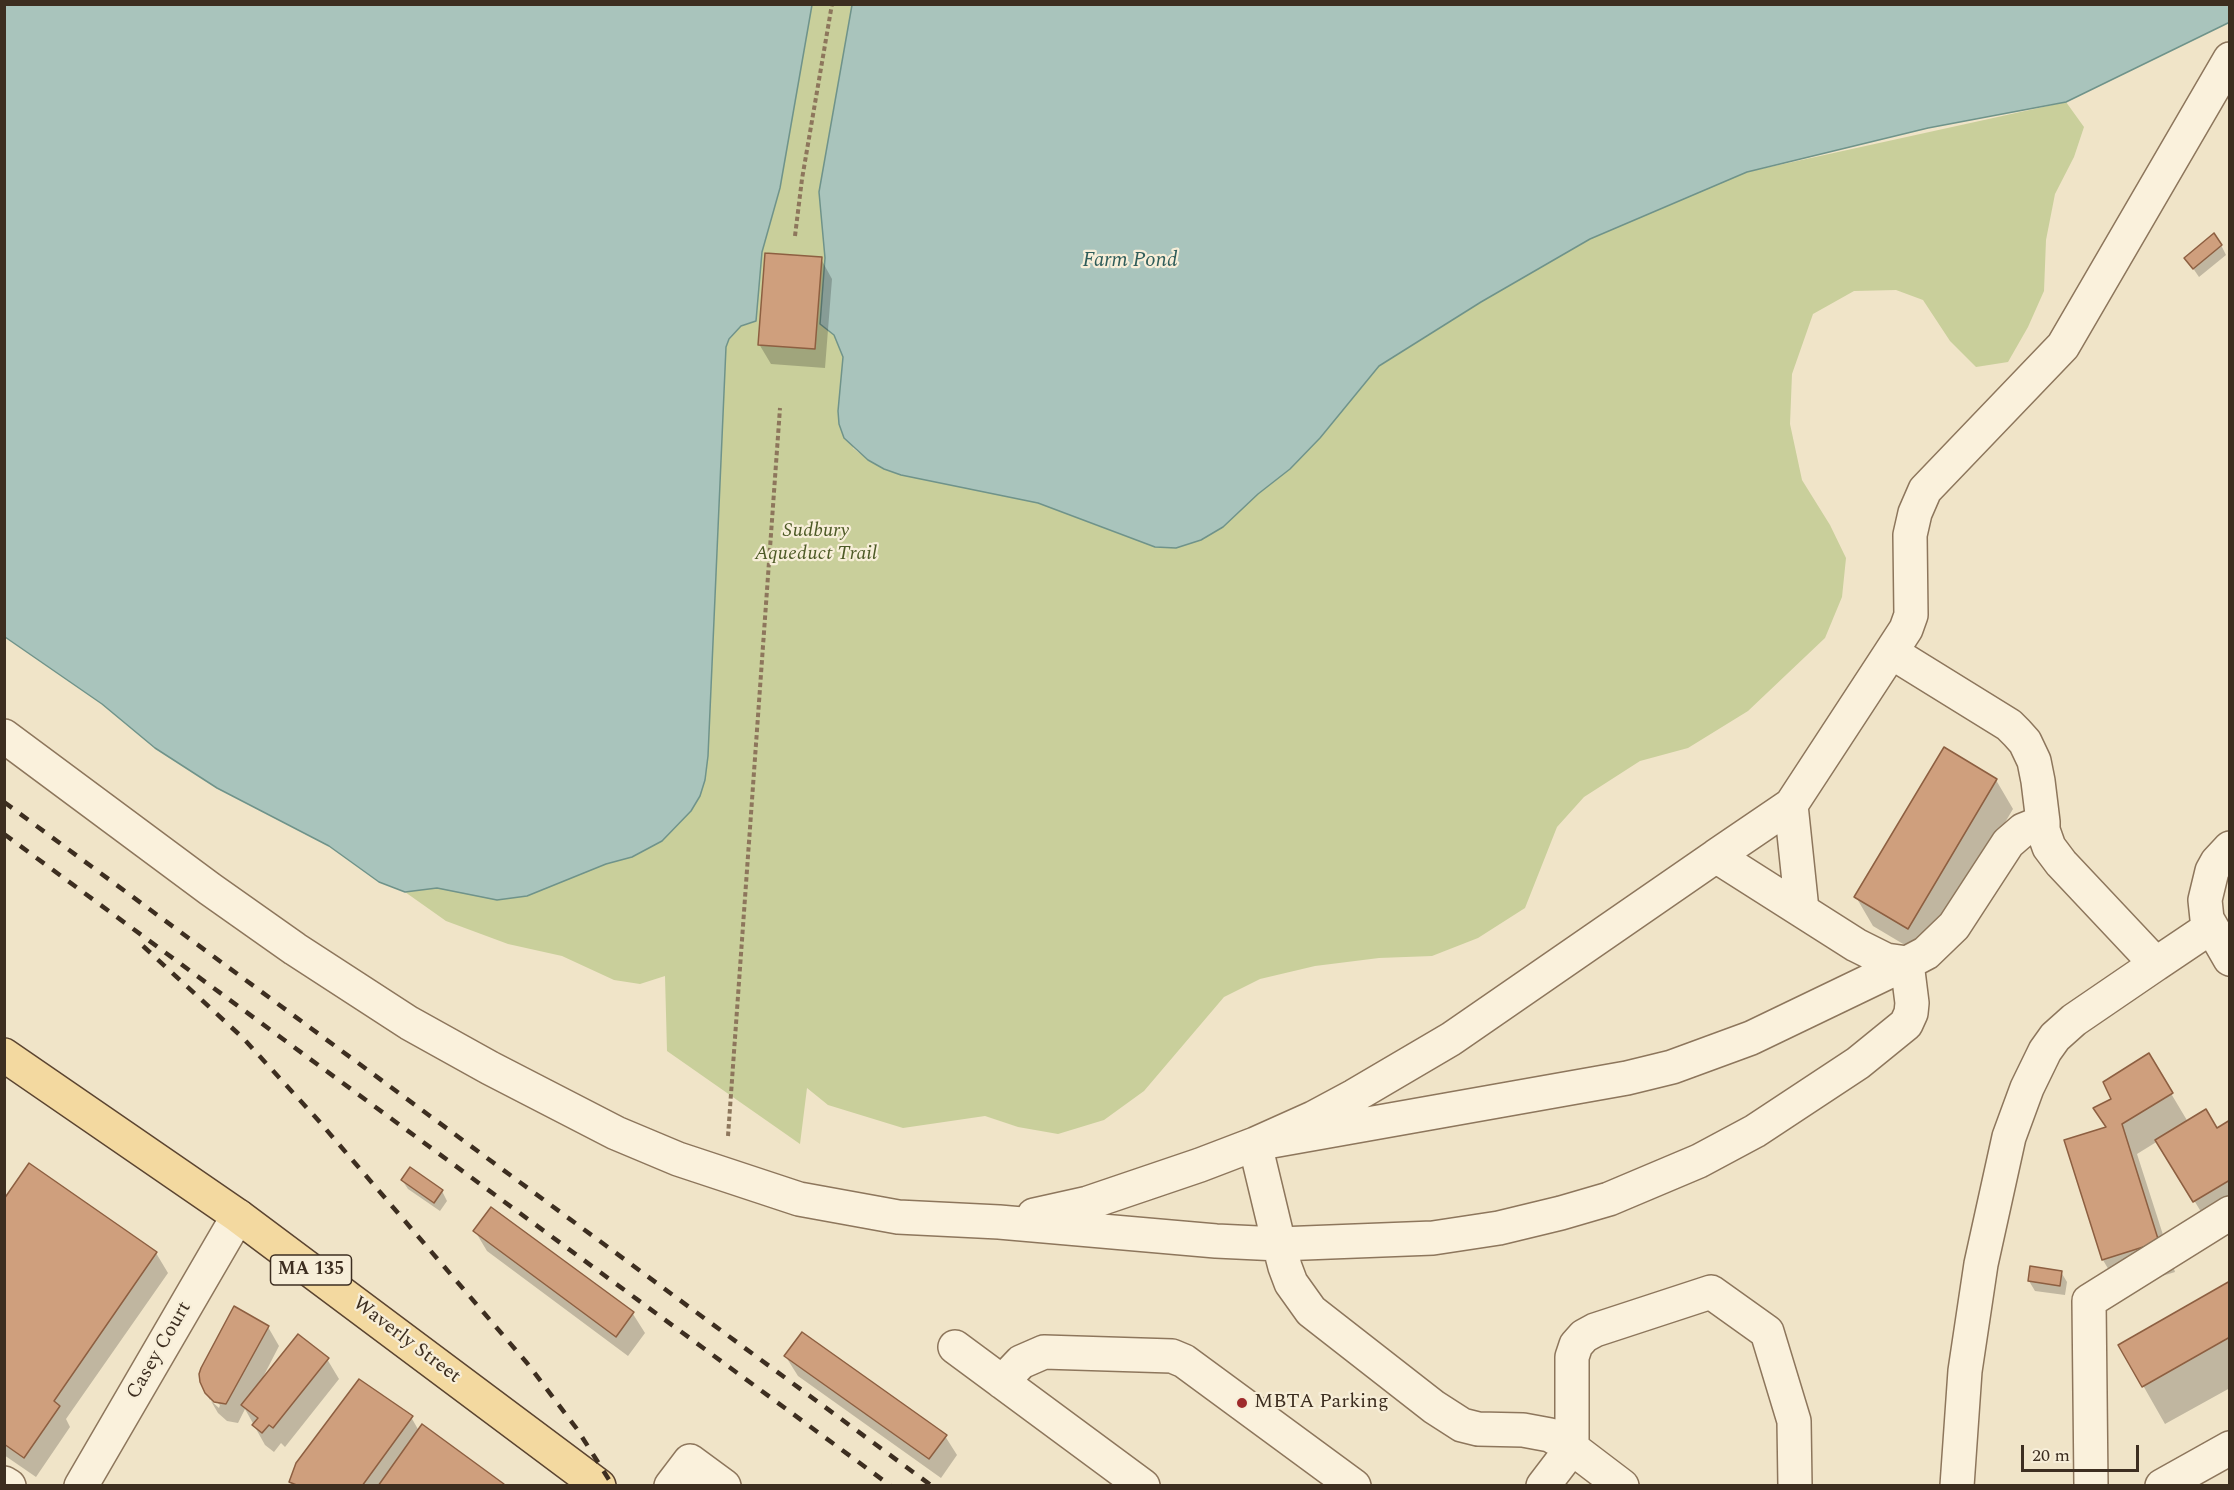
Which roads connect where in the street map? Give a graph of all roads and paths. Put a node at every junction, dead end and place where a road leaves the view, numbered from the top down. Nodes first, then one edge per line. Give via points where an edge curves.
1 (832, 4) edge
2 (2229, 59) edge
3 (795, 236) dead end
4 (780, 408) dead end
5 (1891, 652) junction
6 (4, 736) edge
7 (1791, 806) junction
8 (2043, 822) junction
9 (2229, 848) edge
10 (1716, 856) junction
11 (1802, 910) junction
12 (2211, 927) junction
13 (2229, 959) edge
14 (1907, 963) junction
15 (2156, 964) junction
16 (8, 1065) edge
17 (1255, 1144) junction
18 (726, 1176) junction
19 (2229, 1213) edge
20 (238, 1216) junction
21 (999, 1221) junction
22 (1279, 1244) junction
23 (955, 1347) dead end
24 (1002, 1382) junction
25 (1572, 1448) junction
26 (2229, 1448) edge
27 (4, 1482) edge
28 (9, 1485) edge
29 (81, 1485) edge
30 (599, 1485) edge
31 (671, 1485) edge
32 (724, 1485) edge
33 (1143, 1485) edge
34 (1354, 1485) edge
35 (1543, 1485) edge
36 (1622, 1485) edge
37 (1795, 1485) edge
38 (1957, 1485) edge
39 (2091, 1485) edge
40 (2162, 1485) edge

1 - 3 path
2 - 5 street via 2063,346 1925,490 1910,535 1911,615
4 - 18 path
5 - 7 street
5 - 8 street via 2017,733 2034,761
6 - 18 street via 210,890 409,1023 616,1133
7 - 10 street
7 - 11 street
8 - 14 street via 2023,830 2008,843 1954,926 1926,952
8 - 15 street via 2045,838 2055,855
9 - 12 street via 2209,880 2205,910
10 - 11 street
10 - 17 street via 1451,1039 1313,1118
11 - 14 street via 1873,954
12 - 13 street
12 - 15 street
14 - 17 street via 1751,1038 1672,1067
14 - 22 street via 1911,1012 1897,1034 1755,1131 1655,1181 1561,1213 1499,1228 1432,1238
15 - 38 street via 2055,1037 2027,1088 2010,1137 1981,1264 1962,1398
16 - 20 main road, Waverly Street / MA 135
17 - 21 street via 1088,1203
17 - 22 street
18 - 21 street via 799,1199 852,1210 897,1217
19 - 39 street via 2089,1301
20 - 29 street, Casey Court
20 - 30 main road, Waverly Street / MA 135
21 - 22 street
22 - 25 street via 1291,1283 1311,1311 1448,1418 1478,1429 1550,1435
23 - 24 street
24 - 33 street
24 - 34 street via 1021,1362 1052,1350 1172,1356
25 - 35 street
25 - 36 street
25 - 37 street via 1572,1357 1584,1336 1711,1292 1767,1332 1794,1421
26 - 40 street
27 - 28 street
31 - 32 street via 690,1461

